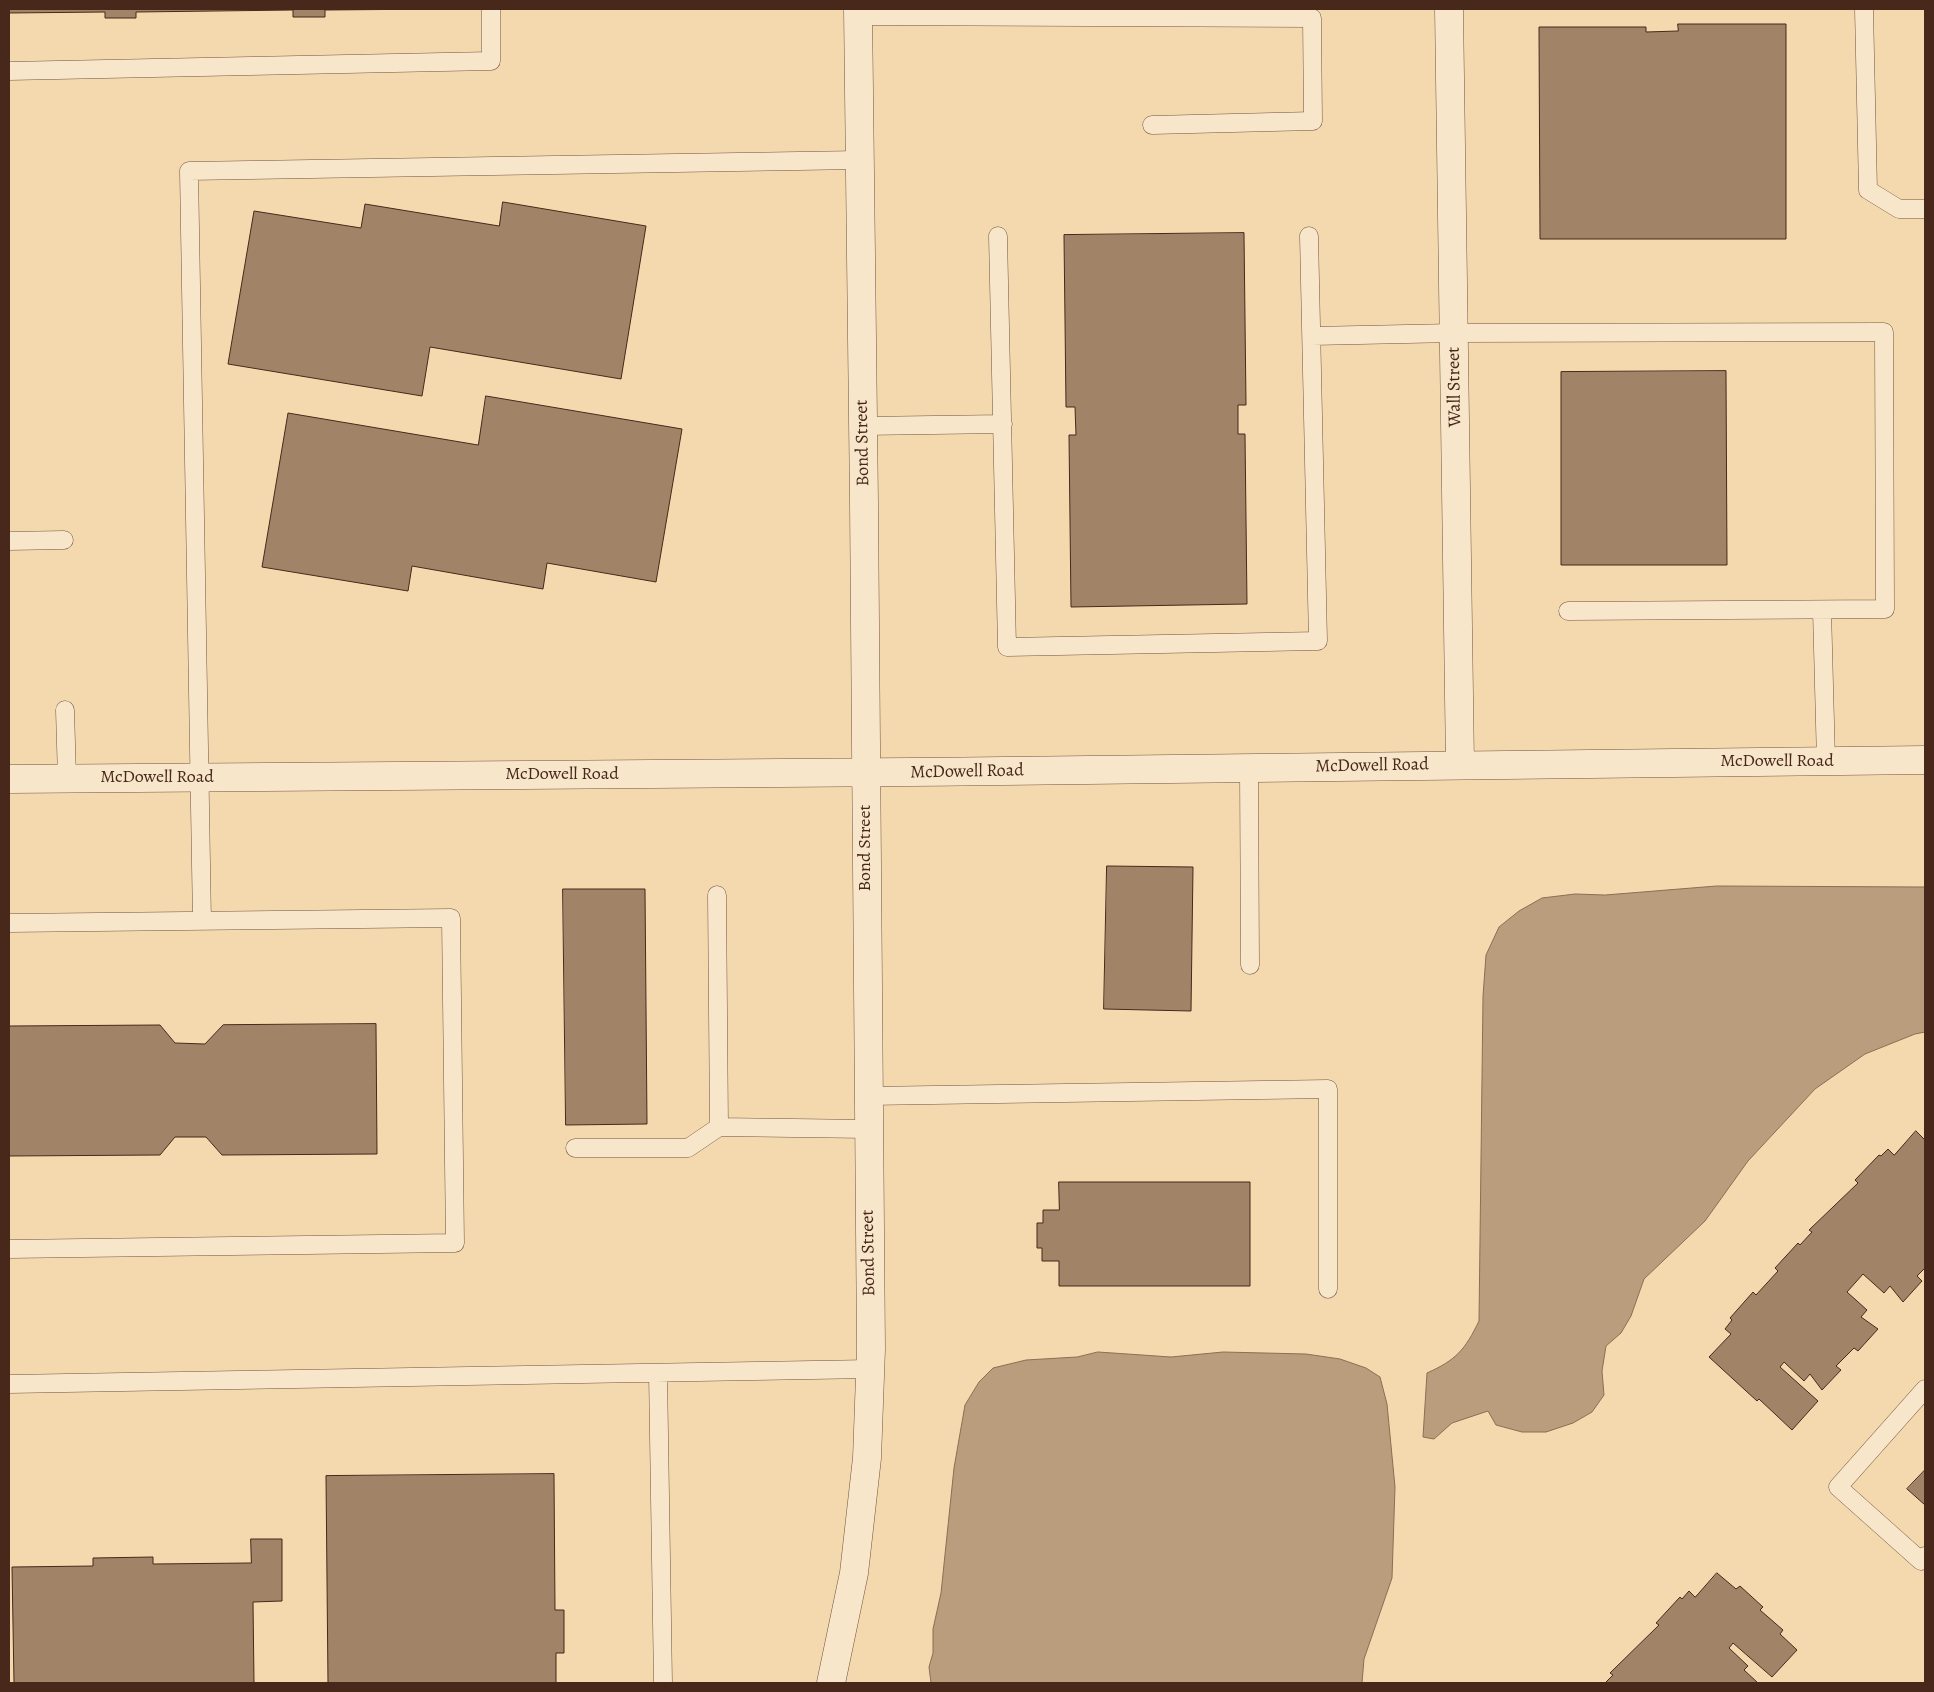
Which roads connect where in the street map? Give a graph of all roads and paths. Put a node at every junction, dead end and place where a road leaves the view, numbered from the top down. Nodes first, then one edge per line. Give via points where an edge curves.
1 (491, 9) edge
2 (1449, 9) edge
3 (1864, 9) edge
4 (858, 13) edge
5 (1312, 14) edge
6 (9, 71) edge
7 (1152, 125) dead end
8 (859, 160) junction
9 (1925, 208) edge
10 (998, 236) dead end
11 (1309, 236) dead end
12 (1454, 333) junction
13 (1312, 336) junction
14 (1003, 424) junction
15 (863, 426) junction
16 (64, 540) dead end
17 (9, 541) edge
18 (1822, 610) junction
19 (1568, 611) dead end
20 (65, 710) dead end
21 (1925, 760) edge
22 (1826, 761) junction
23 (1460, 764) junction
24 (1249, 769) junction
25 (865, 774) junction
26 (200, 777) junction
27 (67, 778) junction
28 (9, 779) edge
29 (717, 896) dead end
30 (202, 921) junction
31 (9, 923) edge
32 (1250, 965) dead end
33 (868, 1096) junction
34 (719, 1127) junction
35 (868, 1129) junction
36 (575, 1148) dead end
37 (9, 1249) edge
38 (1328, 1289) dead end
39 (870, 1369) junction
40 (658, 1373) junction
41 (9, 1384) edge
42 (1925, 1389) edge
43 (1925, 1556) edge
44 (663, 1683) edge
45 (831, 1683) edge

1 - 6 lane via 491,61
2 - 12 street, Wall Street
3 - 9 lane via 1868,190 1899,209
4 - 5 lane
4 - 8 street, Bond Street
5 - 7 lane via 1313,121
8 - 15 street, Bond Street
8 - 26 lane via 189,171
10 - 14 lane
11 - 13 lane
12 - 13 lane
12 - 18 lane via 1884,332 1885,609
12 - 23 street, Wall Street
13 - 14 lane via 1318,641 1007,647
14 - 15 lane
15 - 25 street, Bond Street
16 - 17 lane
18 - 19 lane
18 - 22 lane
20 - 27 lane
21 - 22 street, McDowell Road
22 - 23 street, McDowell Road
23 - 24 street, McDowell Road
24 - 25 street, McDowell Road
24 - 32 lane
25 - 26 street, McDowell Road
25 - 33 street, Bond Street
26 - 27 street, McDowell Road
26 - 30 lane
27 - 28 street, McDowell Road
29 - 34 lane
30 - 31 lane
30 - 37 lane via 451,918 455,1243
33 - 35 street, Bond Street
33 - 38 lane via 1328,1089
34 - 35 lane
34 - 36 lane via 688,1148
35 - 39 street, Bond Street
39 - 40 lane
39 - 45 street, Bond Street via 867,1458 854,1573
40 - 41 lane
40 - 44 lane
42 - 43 lane via 1838,1487 1921,1561

